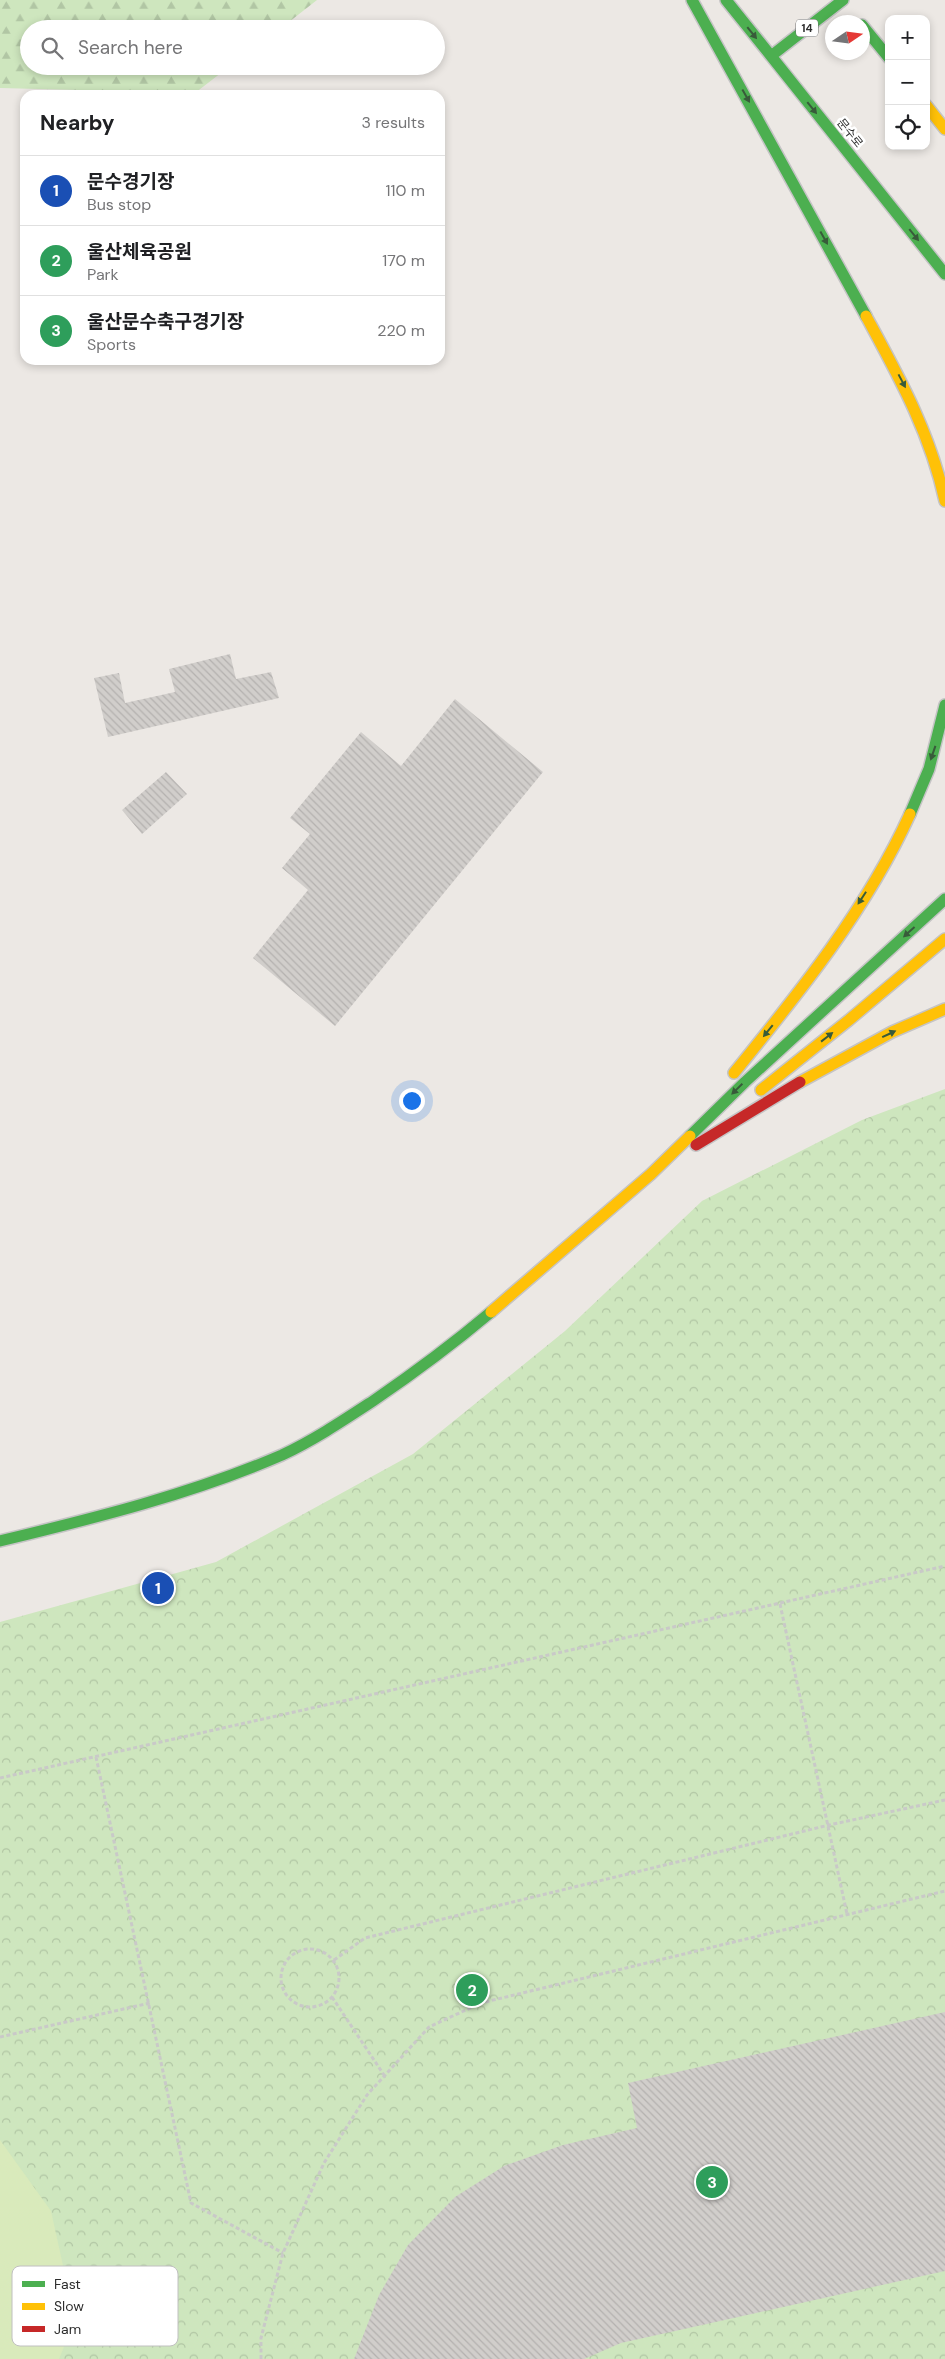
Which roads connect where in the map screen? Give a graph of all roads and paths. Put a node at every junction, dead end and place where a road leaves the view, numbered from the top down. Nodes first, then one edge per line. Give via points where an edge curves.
1 (692, 0) edge
2 (726, 0) edge
3 (746, 0) edge
4 (851, 10) edge
5 (730, 13) junction
6 (719, 31) dead end
7 (722, 53) junction
8 (885, 53) edge
9 (771, 56) junction
10 (930, 110) edge
11 (945, 129) edge
12 (945, 274) edge
13 (945, 502) edge
14 (945, 705) edge
15 (945, 899) edge
16 (945, 939) edge
17 (945, 1009) edge
18 (651, 1174) junction
19 (0, 1541) edge
20 (945, 1566) edge
21 (780, 1604) junction
22 (96, 1757) junction
23 (0, 1778) edge
24 (945, 1800) edge
25 (829, 1825) junction
26 (945, 1891) edge
27 (847, 1914) junction
28 (334, 1960) junction
29 (332, 1997) junction
30 (150, 2003) junction
31 (0, 2037) edge
32 (384, 2075) junction
33 (283, 2254) junction
34 (261, 2359) edge

1 - 7 main road
2 - 5 main road, 문수로
3 - 5 main road
4 - 8 main road
4 - 9 main road, 14
5 -> 9 main road, 문수로
6 - 7 main road
7 -> 13 main road via 910,397 927,436
9 -> 12 main road, 문수로
10 - 11 main road
14 -> 18 main road via 921,789 865,895 780,1016
15 -> 18 main road via 744,1082
18 -> 16 main road via 849,1020
18 -> 17 main road via 822,1068
18 - 19 main road via 437,1357 344,1420 283,1454 202,1486 92,1519
20 - 21 path
21 - 22 path
21 - 25 path
22 - 23 path
22 - 30 path
24 - 25 path
25 - 27 path
25 - 28 path via 365,1938
26 - 27 path
27 - 32 path via 481,2003 429,2027
28 - 29 path via 340,1979
28 - 29 path via 318,1949 299,1950 284,1962 280,1980 288,1998 305,2007 324,2004
29 - 32 path
30 - 31 path
30 - 33 path via 191,2203
32 - 33 path via 366,2095 324,2163
33 - 34 path via 261,2338

